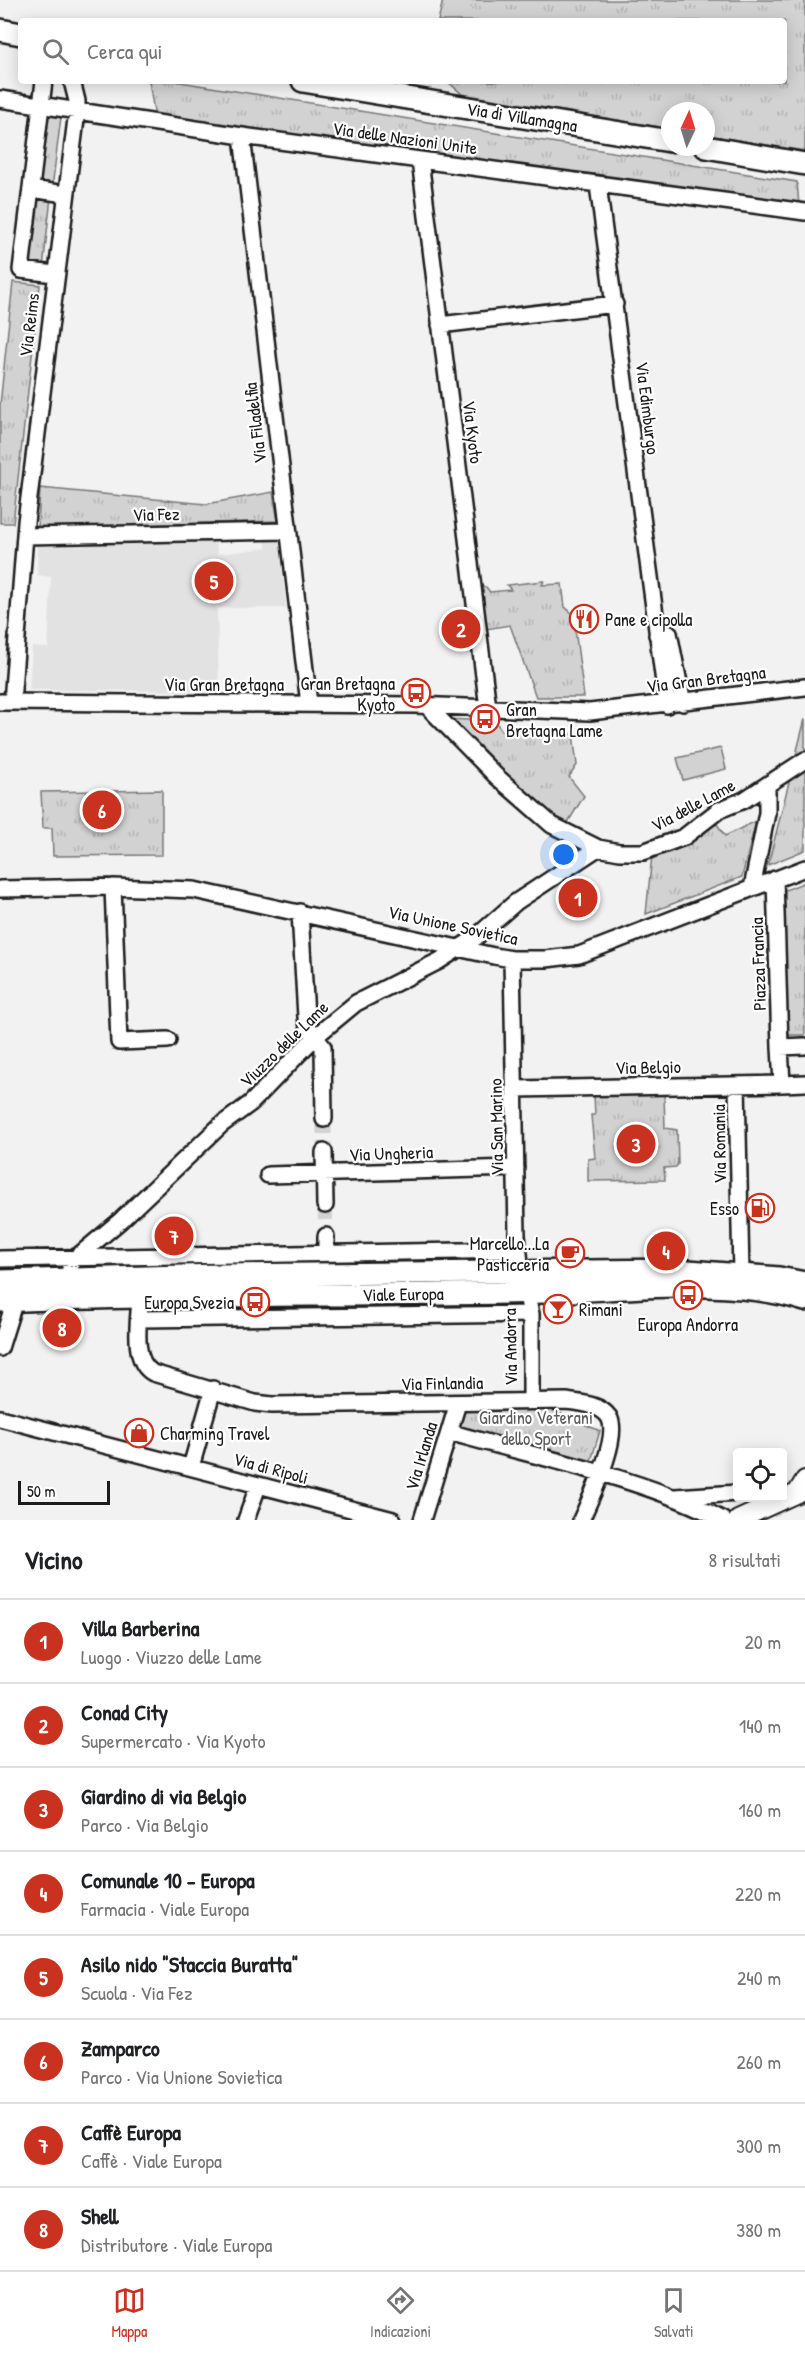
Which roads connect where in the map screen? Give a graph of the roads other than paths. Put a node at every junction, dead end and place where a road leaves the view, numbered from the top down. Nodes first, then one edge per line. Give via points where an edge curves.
1 (0, 30) edge
2 (18, 33) edge
3 (44, 84) edge
4 (73, 84) edge
5 (321, 84) edge
6 (0, 99) edge
7 (41, 104) junction
8 (77, 111) junction
9 (242, 136) junction
10 (661, 140) edge
11 (715, 149) edge
12 (420, 160) junction
13 (805, 167) edge
14 (598, 185) junction
15 (31, 189) junction
16 (65, 194) junction
17 (805, 212) edge
18 (55, 274) junction
19 (615, 304) junction
20 (440, 325) junction
21 (288, 531) junction
22 (25, 537) junction
23 (657, 635) junction
24 (805, 687) edge
25 (6, 702) edge
26 (683, 703) junction
27 (309, 704) junction
28 (667, 705) junction
29 (427, 706) junction
30 (488, 708) junction
31 (805, 760) edge
32 (767, 786) junction
33 (598, 848) junction
34 (805, 868) edge
35 (775, 879) junction
36 (114, 887) junction
37 (752, 888) junction
38 (0, 889) edge
39 (300, 912) junction
40 (460, 947) junction
41 (512, 959) junction
42 (316, 1036) junction
43 (168, 1041) dead end
44 (805, 1046) edge
45 (780, 1047) junction
46 (805, 1083) edge
47 (782, 1084) junction
48 (737, 1085) junction
49 (515, 1089) junction
50 (324, 1119) tunnel mouth
51 (324, 1152) tunnel mouth
52 (516, 1168) junction
53 (324, 1174) junction
54 (268, 1175) dead end
55 (325, 1205) tunnel mouth
56 (326, 1236) tunnel mouth
57 (518, 1250) junction
58 (326, 1253) junction
59 (77, 1257) junction
60 (0, 1259) edge
61 (741, 1274) junction
62 (70, 1278) junction
63 (0, 1281) edge
64 (525, 1282) junction
65 (805, 1283) edge
66 (140, 1298) junction
67 (7, 1300) edge
68 (805, 1300) edge
69 (531, 1314) junction
70 (140, 1319) junction
71 (0, 1348) edge
72 (213, 1389) junction
73 (531, 1401) junction
74 (458, 1403) junction
75 (0, 1418) edge
76 (449, 1432) junction
77 (192, 1467) junction
78 (600, 1475) junction
79 (258, 1485) junction
80 (795, 1488) edge
81 (733, 1492) edge
82 (671, 1497) junction
83 (246, 1520) edge
84 (393, 1520) edge
85 (422, 1520) edge
86 (581, 1520) edge
87 (723, 1520) edge
88 (738, 1520) edge

1 - 2 main road
3 - 7 street, Via Reims
4 - 8 street, Via Reims
5 - 10 main road, Via di Villamagna
6 - 7 street, Via delle Nazioni Unite
7 - 8 street, Via delle Nazioni Unite
7 - 15 street, Via Reims
8 - 9 street, Via delle Nazioni Unite
8 - 16 street, Via Reims
9 - 12 street, Via delle Nazioni Unite
9 - 21 street, Via Filadelfia
11 - 13 main road
12 - 14 street, Via delle Nazioni Unite
12 - 20 street, Via Kyoto
14 - 17 street, Via delle Nazioni Unite
14 - 19 street, Via Edimburgo
15 - 16 street
15 - 18 street, Via Reims via 21,270
16 - 18 street, Via Reims
18 - 22 street, Via Reims
19 - 20 street
19 - 23 street, Via Edimburgo
20 - 30 street, Via Kyoto
21 - 22 street, Via Fez
21 - 27 street, Via Filadelfia
22 - 25 street, Via Reims
23 - 26 street via 669,633
23 - 28 street, Via Edimburgo
24 - 26 street, Via Gran Bretagna
25 - 27 street, Via Gran Bretagna
26 - 28 street, Via Gran Bretagna
27 - 29 street, Via Gran Bretagna
28 - 30 street, Via Gran Bretagna via 590,712
29 - 30 street, Via Gran Bretagna
29 - 33 street, Via delle Lame via 496,776 552,825
31 - 32 street, Via delle Lame
32 - 33 street, Via delle Lame via 719,810 684,837 659,847 642,852
32 - 37 street via 767,813
33 - 40 street, Viuzzo delle Lame via 516,902
34 - 35 street, Via Unione Sovietica
35 - 37 street, Via Unione Sovietica
35 - 45 street, Piazza Francia
36 - 38 street, Via Unione Sovietica
36 - 39 street, Via Unione Sovietica via 194,890
36 - 43 street via 119,1042
37 - 41 street, Via Unione Sovietica via 579,955
39 - 40 street, Via Unione Sovietica
39 - 42 street via 306,1017
40 - 41 street, Via Unione Sovietica
40 - 42 street, Viuzzo delle Lame via 356,1003
41 - 49 street, Via San Marino
42 - 50 street via 323,1047
42 - 59 street, Viuzzo delle Lame via 251,1103 221,1125
44 - 45 street
45 - 47 street, Piazza Francia
46 - 47 street
47 - 48 street, Via Belgio
48 - 49 street, Via Belgio
48 - 61 street, Via Romania
49 - 52 street, Via San Marino
51 - 53 street
52 - 53 street, Via Ungheria
52 - 57 street, Via San Marino
53 - 54 street, Via Ungheria
53 - 55 street
56 - 58 street
57 - 58 street
57 - 64 street, Via San Marino
58 - 59 street
59 - 60 street
59 - 62 street via 70,1266
61 - 64 main road, Viale Europa via 675,1270
61 - 65 main road, Viale Europa
62 - 63 main road, Viale Europa
62 - 64 main road, Viale Europa
64 - 66 main road, Viale Europa
64 - 68 main road, Viale Europa via 737,1288
64 - 69 street, Via Andorra
66 - 67 main road, Viale Europa
66 - 70 street, Via Finlandia
67 - 71 street
69 - 70 street, Viale Europa
69 - 73 street, Via Andorra
70 - 72 street, Via Finlandia via 139,1355 145,1368
72 - 74 street, Via Finlandia via 272,1405
72 - 77 street
73 - 74 street, Via Finlandia
73 - 78 street, Via Finlandia via 582,1403 597,1407 606,1415 613,1429
74 - 76 street, Via Irlanda
75 - 77 street, Via di Ripoli
76 - 78 street
76 - 85 street, Via Irlanda
77 - 79 street, Via di Ripoli
78 - 82 street
78 - 86 street, Via Finlandia
79 - 83 street
79 - 84 street, Via di Ripoli
80 - 88 street
81 - 82 street
82 - 87 street

